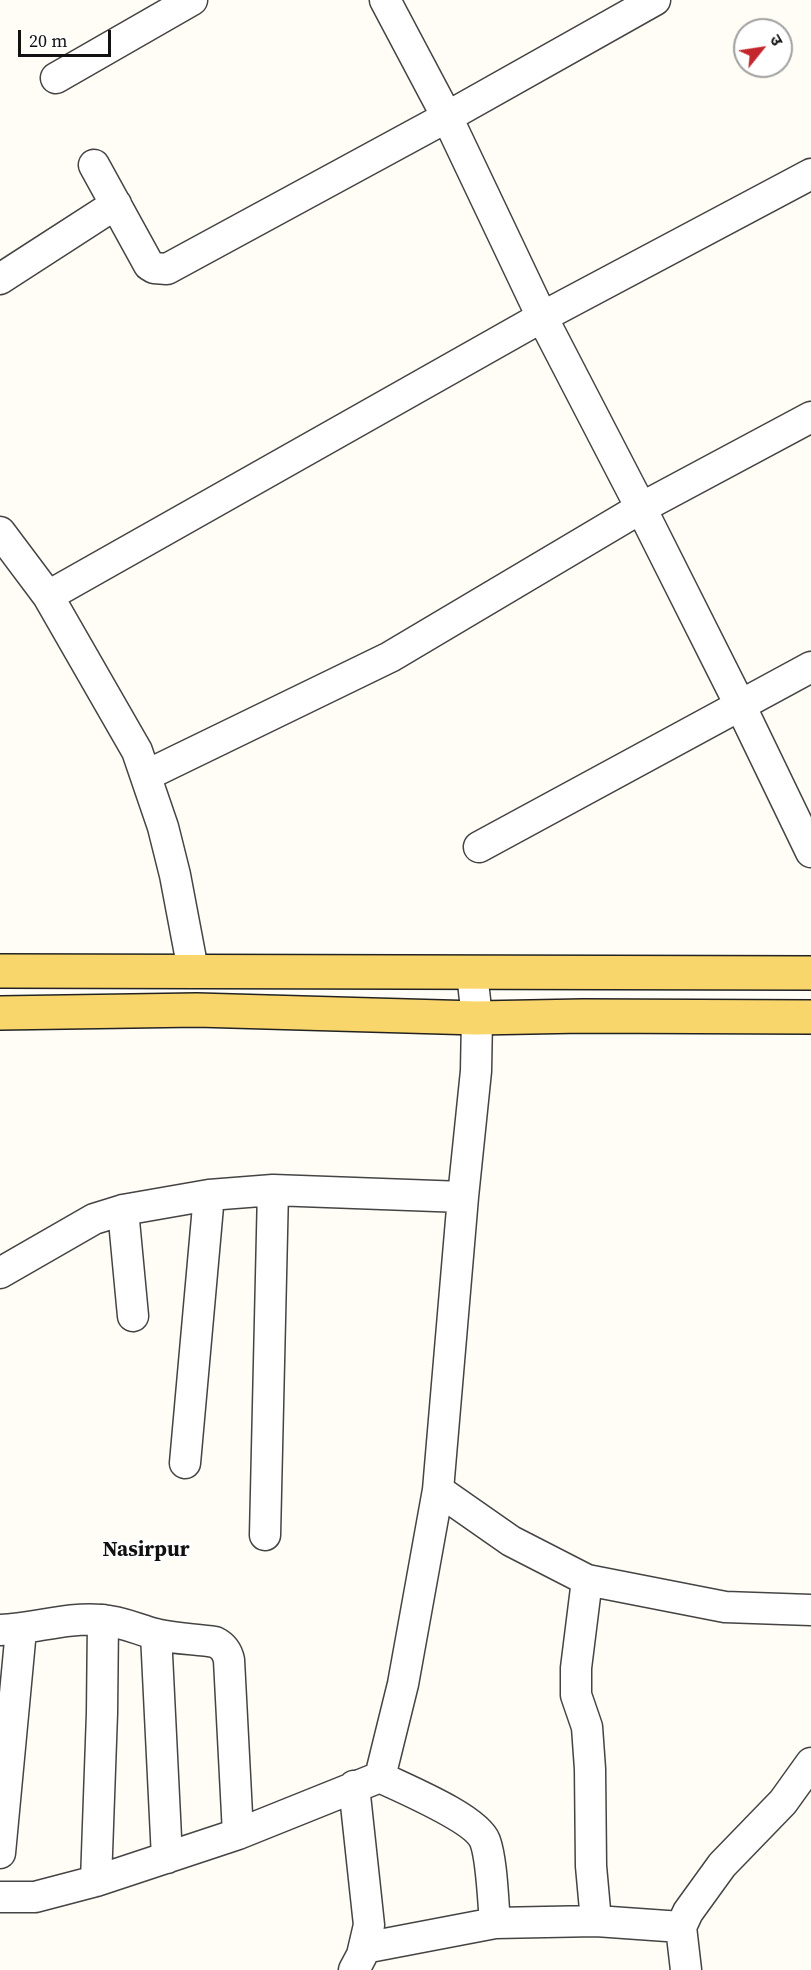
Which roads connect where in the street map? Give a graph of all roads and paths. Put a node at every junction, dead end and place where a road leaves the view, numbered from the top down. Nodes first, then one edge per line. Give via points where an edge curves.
1 (192, 0) edge
2 (385, 0) edge
3 (655, 0) edge
4 (56, 78) dead end
5 (447, 117) junction
6 (94, 165) dead end
7 (811, 174) edge
8 (116, 204) junction
9 (0, 279) edge
10 (542, 317) junction
11 (811, 417) edge
12 (641, 508) junction
13 (0, 532) edge
14 (48, 596) junction
15 (811, 667) edge
16 (741, 707) junction
17 (147, 775) junction
18 (479, 847) dead end
19 (811, 852) edge
20 (193, 970) junction
21 (0, 971) edge
22 (472, 973) junction
23 (811, 973) edge
24 (0, 1013) edge
25 (811, 1017) edge
26 (477, 1018) junction
27 (273, 1190) junction
28 (209, 1195) junction
29 (463, 1197) junction
30 (123, 1210) junction
31 (0, 1273) edge
32 (133, 1316) dead end
33 (185, 1463) dead end
34 (438, 1490) junction
35 (265, 1535) dead end
36 (587, 1580) junction
37 (811, 1610) edge
38 (103, 1620) junction
39 (11, 1630) edge
40 (156, 1634) junction
41 (811, 1763) edge
42 (367, 1782) junction
43 (238, 1834) junction
44 (0, 1853) edge
45 (167, 1858) junction
46 (96, 1881) junction
47 (0, 1897) edge
48 (596, 1921) junction
49 (495, 1923) junction
50 (681, 1927) junction
51 (359, 1959) edge
52 (686, 1970) edge

1 - 4 street
2 - 5 street
3 - 5 street
5 - 8 street via 167,269 149,265
5 - 10 street
6 - 8 street
7 - 10 street
8 - 9 street
10 - 12 street
10 - 14 street
11 - 12 street
12 - 16 street
12 - 17 street via 390,657
13 - 14 street
14 - 17 street via 118,715
15 - 16 street
16 - 18 street
16 - 19 street
17 - 20 street via 175,875
20 - 21 main road
20 - 22 main road
22 - 23 main road
22 - 26 street
24 - 26 main road via 197,1010
25 - 26 main road
26 - 29 street via 477,1071
27 - 28 street
27 - 29 street
27 - 35 street
28 - 30 street
28 - 33 street
29 - 34 street
30 - 31 street via 94,1219
30 - 32 street
34 - 36 street via 511,1541
34 - 42 street via 403,1683
36 - 37 street via 725,1607
36 - 48 street via 576,1695 587,1727
38 - 39 street via 59,1621
38 - 40 street
38 - 46 street
39 - 44 street
40 - 43 street via 215,1642 227,1652
40 - 45 street
41 - 50 street via 783,1802 722,1865
42 - 43 street
42 - 49 street via 460,1817 481,1834 487,1850
42 - 51 street via 369,1925
43 - 45 street
45 - 46 street
46 - 47 street via 35,1897
48 - 49 street
48 - 50 street
49 - 51 street
50 - 52 street

